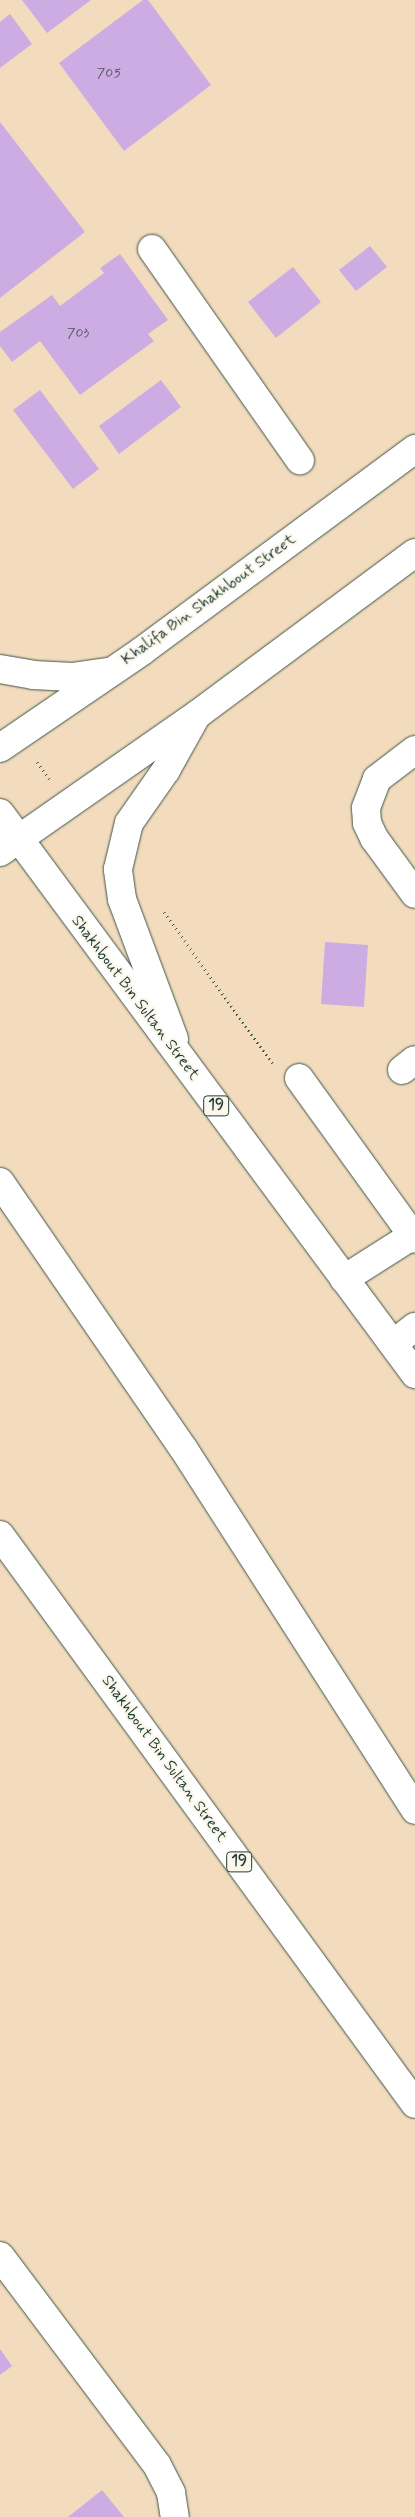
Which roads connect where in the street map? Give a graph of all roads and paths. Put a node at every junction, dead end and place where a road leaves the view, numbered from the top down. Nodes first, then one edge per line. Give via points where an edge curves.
1 (152, 249) dead end
2 (415, 448) edge
3 (300, 460) dead end
4 (415, 553) edge
5 (0, 669) edge
6 (111, 672) junction
7 (198, 714) junction
8 (0, 748) edge
9 (415, 750) edge
10 (0, 813) edge
11 (9, 845) edge
12 (415, 894) edge
13 (158, 904) dead end
14 (273, 1065) dead end
15 (299, 1078) dead end
16 (199, 1083) junction
17 (0, 1182) edge
18 (414, 1236) edge
19 (344, 1279) junction
20 (415, 1327) edge
21 (393, 1344) junction
22 (415, 1374) edge
23 (0, 1535) edge
24 (415, 1810) edge
25 (415, 2104) edge
26 (0, 2256) edge
27 (175, 2517) edge

1 - 3 main road
2 - 6 main road, Khalifa Bin Shakhbout Street
4 - 7 main road
5 - 6 main road via 52,676
6 - 8 main road, Khalifa Bin Shakhbout Street
7 - 11 main road
7 - 16 main road via 166,770 129,823 118,869 122,899 158,989 180,1057
9 - 12 main road via 377,779 366,808 374,838
10 - 11 main road, Shakhbout Bin Sultan Street / 19
11 - 16 main road, Shakhbout Bin Sultan Street / 19
13 - 14 path
15 - 18 main road
16 - 19 main road, Shakhbout Bin Sultan Street / 19
17 - 24 main road via 188,1456
18 - 19 main road
19 - 21 main road, Shakhbout Bin Sultan Street / 19
20 - 21 main road
21 - 22 main road, Shakhbout Bin Sultan Street / 19
23 - 25 main road, Shakhbout Bin Sultan Street / 19
26 - 27 main road via 157,2465 171,2493

